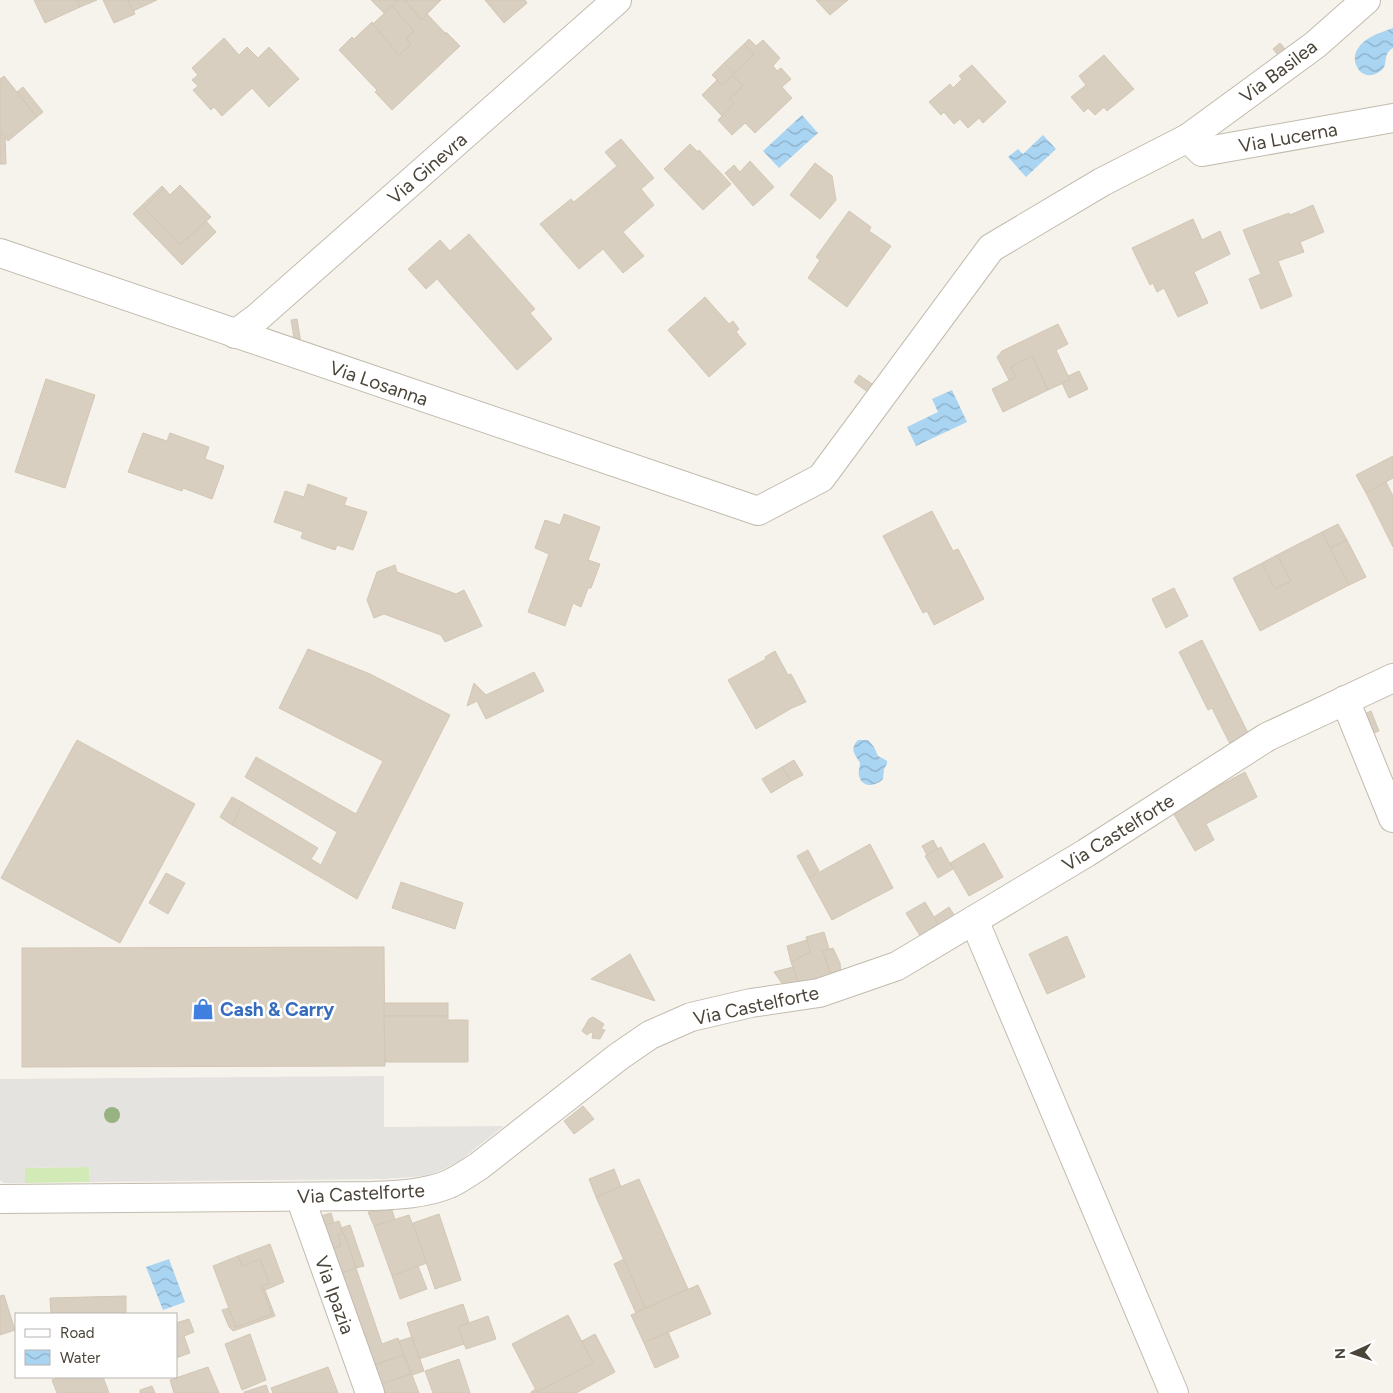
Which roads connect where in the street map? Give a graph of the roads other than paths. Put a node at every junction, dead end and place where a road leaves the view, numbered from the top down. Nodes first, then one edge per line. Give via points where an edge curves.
1 (617, 0) edge
2 (1366, 0) edge
3 (1393, 118) edge
4 (1188, 138) junction
5 (0, 253) edge
6 (235, 334) junction
7 (758, 511) joint
8 (1393, 678) edge
9 (1345, 700) junction
10 (1393, 818) edge
11 (974, 920) junction
12 (300, 1197) junction
13 (0, 1200) edge
14 (370, 1393) edge
15 (1174, 1393) edge

1 - 6 street, Via Ginevra
2 - 4 street, Via Basilea via 1315,45
3 - 4 street, Via Lucerna via 1202,152
4 - 7 street, Via Basilea via 1102,182 991,248 822,478
5 - 6 street, Via Losanna
6 - 7 street, Via Losanna
8 - 9 street, Via Castelforte
9 - 10 street
9 - 11 street, Via Castelforte via 1267,737 1086,854
11 - 12 street, Via Castelforte via 897,966 818,993 751,1003 691,1017 650,1035 618,1056 479,1166 448,1184 428,1191 398,1195
11 - 15 street
12 - 13 street, Via Castelforte
12 - 14 street, Via Ipazia

